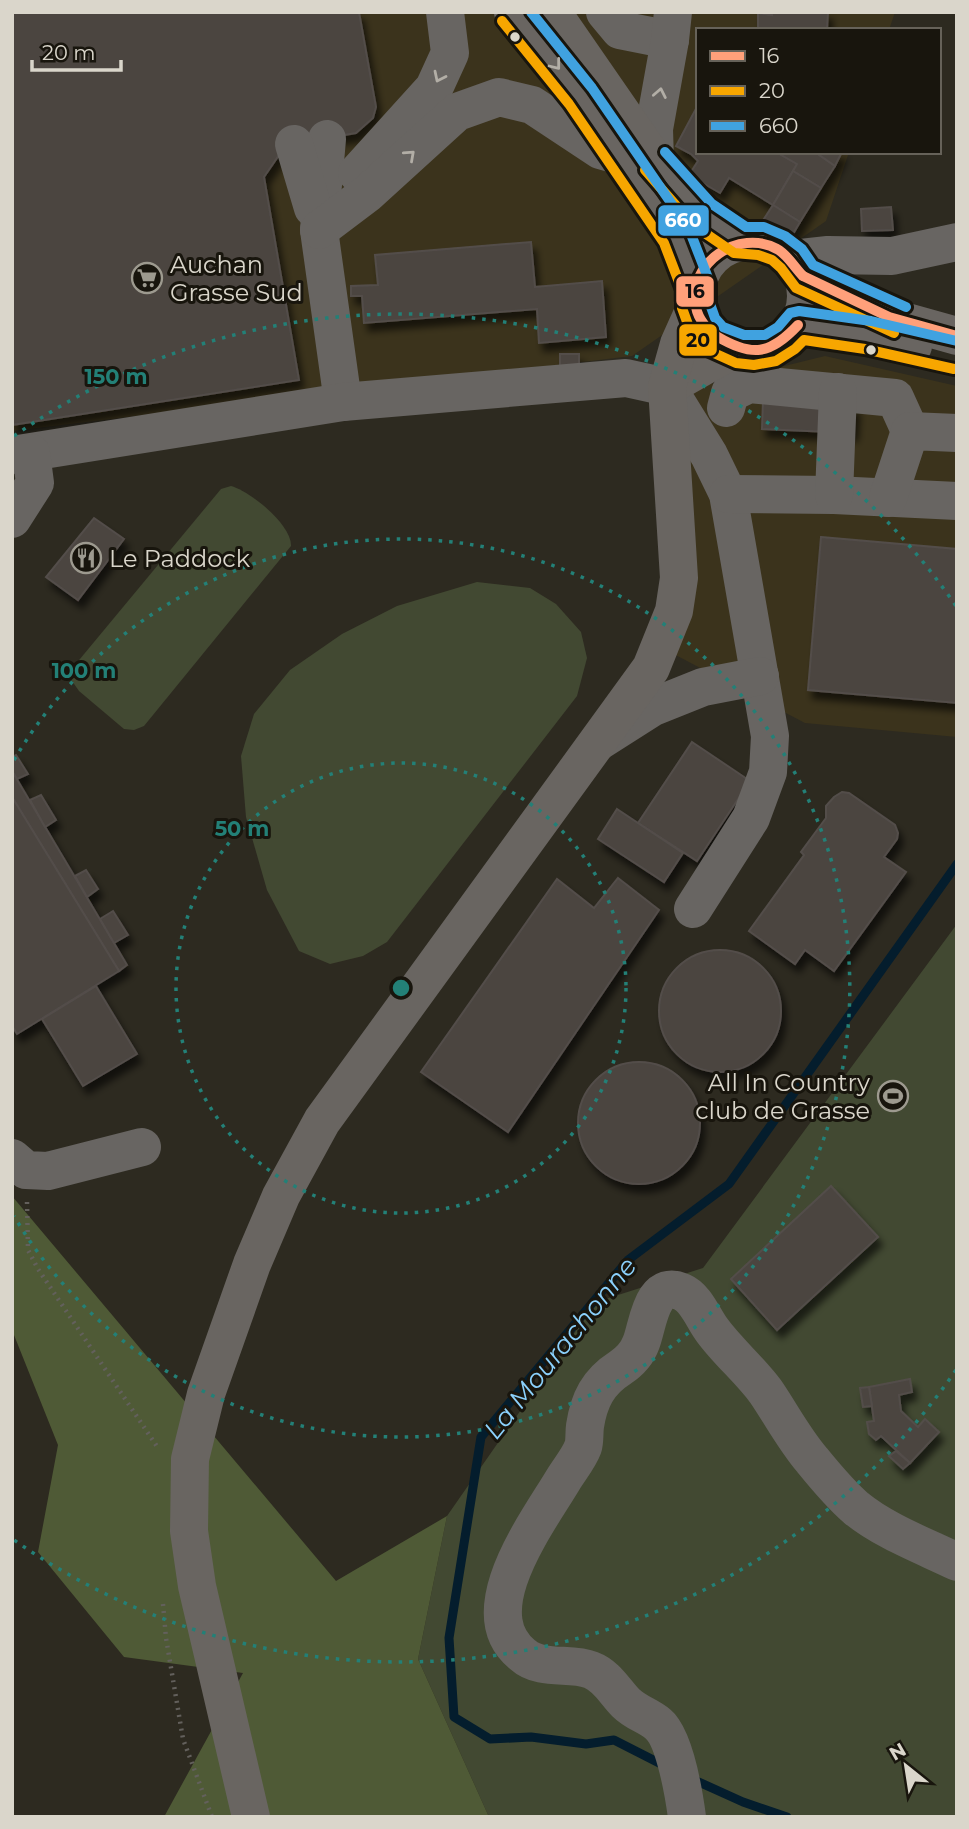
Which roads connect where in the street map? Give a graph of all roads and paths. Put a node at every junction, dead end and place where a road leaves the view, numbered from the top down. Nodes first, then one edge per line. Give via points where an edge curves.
1 (444, 12) edge
2 (513, 12) edge
3 (552, 12) edge
4 (606, 12) edge
5 (645, 12) edge
6 (672, 26) edge
7 (310, 141) dead end
8 (638, 158) junction
9 (319, 230) junction
10 (741, 241) junction
11 (957, 242) edge
12 (798, 268) junction
13 (696, 297) junction
14 (798, 325) junction
15 (957, 337) edge
16 (740, 349) junction
17 (957, 355) edge
18 (667, 387) junction
19 (838, 392) junction
20 (343, 402) junction
21 (726, 408) dead end
22 (909, 431) junction
23 (957, 433) edge
24 (22, 454) edge
25 (728, 494) junction
26 (834, 495) junction
27 (888, 498) junction
28 (957, 501) edge
29 (12, 519) edge
30 (760, 676) junction
31 (598, 742) junction
32 (693, 909) dead end
33 (142, 1147) dead end
34 (19, 1164) edge
35 (159, 1450) dead end
36 (957, 1562) edge
37 (163, 1602) dead end
38 (686, 1813) edge
39 (212, 1817) edge
40 (251, 1817) edge

1 -> 9 street via 450,53 434,88 353,177
2 -> 8 main road via 580,96
3 - 8 main road
4 - 6 street via 620,30
5 - 6 street
8 -> 6 street via 654,129
7 - 9 street
9 -> 8 street via 457,113 499,97 532,105 600,150
8 - 10 main road via 703,215
8 - 13 main road via 677,236
9 - 20 street
10 - 12 main road via 779,248
10 - 13 main road via 723,248 705,264
11 - 12 street via 892,256 828,255
12 - 14 main road via 806,303
12 - 15 main road via 889,317
13 - 16 main road via 703,325 715,339
13 - 18 main road
14 - 16 main road via 770,348
14 - 17 main road
16 - 18 main road
18 - 20 street via 626,378
18 - 25 street
18 - 31 main road via 679,578 674,611 651,668
19 - 21 street via 749,384 730,393
19 - 22 street via 895,398
19 - 26 street
20 - 24 street
22 - 23 street
22 - 27 street
24 - 29 street via 35,483
25 - 26 street
25 - 30 street
26 - 27 street
27 - 28 street
30 - 31 street via 703,687 653,707
30 - 32 street via 770,736 768,772 751,818
31 - 40 main road via 322,1121 251,1264 206,1394 190,1459 189,1531 197,1586
33 - 34 street via 48,1171
34 - 35 path via 28,1250
36 - 38 street via 855,1507 811,1460 764,1390 713,1332 692,1298 672,1290 661,1294 653,1302 641,1344 630,1361 597,1388 589,1403 583,1448 522,1549 508,1581 503,1622 524,1657 541,1664 592,1670 627,1704 659,1724 672,1749
37 - 39 path via 183,1739

